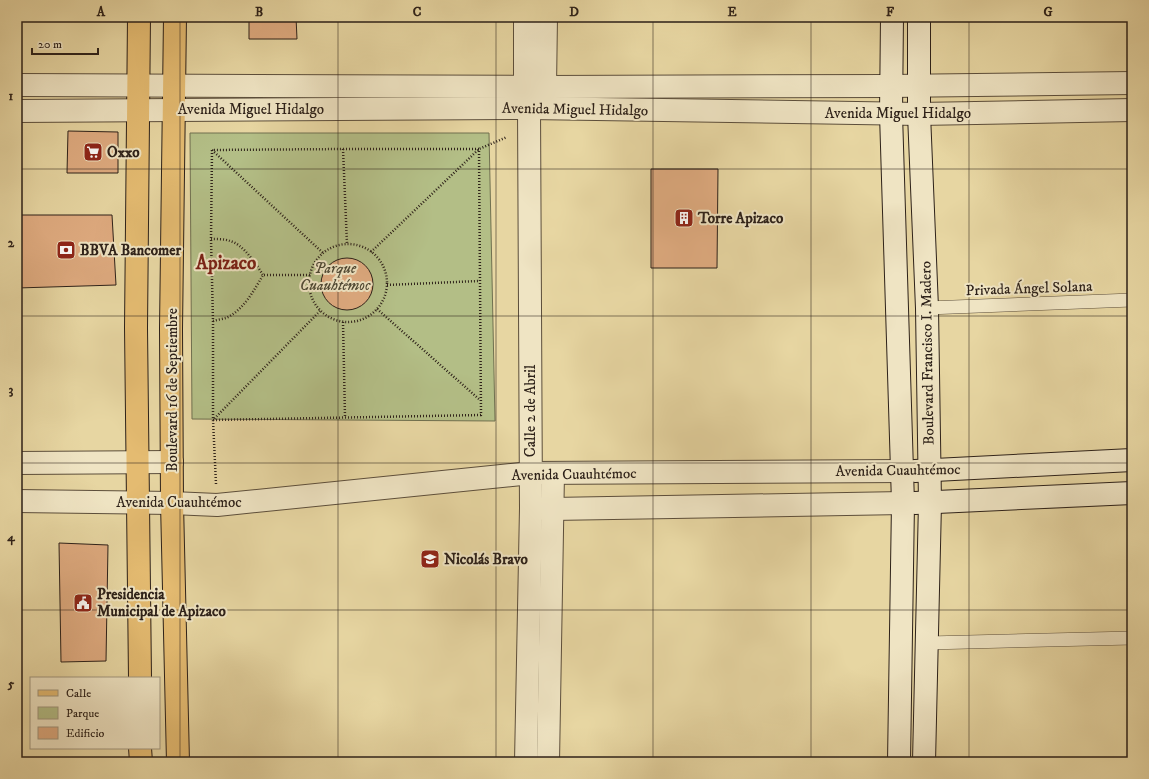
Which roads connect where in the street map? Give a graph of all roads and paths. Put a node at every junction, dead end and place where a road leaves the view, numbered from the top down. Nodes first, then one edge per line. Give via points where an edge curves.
1 (139, 17) edge
2 (175, 17) edge
3 (525, 17) edge
4 (546, 17) edge
5 (892, 17) edge
6 (919, 17) edge
7 (1132, 83) edge
8 (139, 85) junction
9 (175, 85) junction
10 (918, 85) junction
11 (17, 86) edge
12 (535, 86) junction
13 (686, 86) junction
14 (891, 86) junction
15 (175, 109) junction
16 (1132, 110) edge
17 (17, 111) edge
18 (139, 111) junction
19 (687, 111) junction
20 (891, 114) junction
21 (919, 114) junction
22 (535, 115) junction
23 (343, 149) junction
24 (479, 149) junction
25 (212, 150) junction
26 (211, 239) junction
27 (347, 244) junction
28 (371, 252) junction
29 (323, 253) junction
30 (263, 275) junction
31 (310, 275) junction
32 (479, 282) junction
33 (387, 285) junction
34 (1132, 300) edge
35 (927, 308) junction
36 (377, 309) junction
37 (320, 311) junction
38 (214, 321) junction
39 (343, 322) junction
40 (480, 401) junction
41 (345, 417) junction
42 (213, 420) junction
43 (1132, 460) edge
44 (138, 462) junction
45 (172, 462) junction
46 (17, 463) edge
47 (903, 471) junction
48 (930, 471) junction
49 (531, 473) junction
50 (553, 473) junction
51 (1132, 493) edge
52 (17, 501) edge
53 (903, 502) junction
54 (138, 503) junction
55 (172, 503) junction
56 (930, 503) junction
57 (217, 505) junction
58 (542, 509) junction
59 (1132, 638) edge
60 (928, 643) junction
61 (140, 677) edge
62 (538, 703) junction
63 (140, 749) edge
64 (140, 762) edge
65 (178, 762) edge
66 (526, 762) edge
67 (548, 762) edge
68 (899, 762) edge
69 (924, 762) edge

1 - 8 main road
2 - 9 main road, Boulevard 16 de Septiembre
3 - 12 street
4 - 12 street
5 - 14 street, Boulevard Francisco I. Madero
6 - 10 street, Boulevard Francisco I. Madero
7 - 10 street, Avenida Miguel Hidalgo
8 - 9 street, Avenida Miguel Hidalgo
8 - 11 street, Avenida Miguel Hidalgo
8 - 18 main road
9 - 12 street, Avenida Miguel Hidalgo
9 - 15 main road, Boulevard 16 de Septiembre
10 - 14 street, Avenida Miguel Hidalgo
10 - 21 street, Boulevard Francisco I. Madero
12 - 13 street, Avenida Miguel Hidalgo
12 - 22 street, Calle 2 de Abril
13 - 14 street, Avenida Miguel Hidalgo
13 - 19 street
14 - 20 street, Boulevard Francisco I. Madero
15 - 18 street, Avenida Miguel Hidalgo
15 - 22 street, Avenida Miguel Hidalgo
15 - 45 main road, Boulevard 16 de Septiembre via 171,329
16 - 21 street, Avenida Miguel Hidalgo
17 - 18 street, Avenida Miguel Hidalgo
18 - 44 main road via 136,328
19 - 20 street, Avenida Miguel Hidalgo
19 - 22 street, Avenida Miguel Hidalgo
20 - 21 street, Avenida Miguel Hidalgo
20 - 47 street, Boulevard Francisco I. Madero
21 - 35 street, Boulevard Francisco I. Madero
22 - 24 path
22 - 49 street, Calle 2 de Abril
23 - 24 path
23 - 25 path
23 - 27 path
24 - 28 path
24 - 32 path
25 - 26 path
25 - 29 path
26 - 30 path via 232,241 246,251
26 - 38 path
27 - 28 path via 360,246
27 - 29 path via 334,246
28 - 33 path via 380,261
29 - 31 path
30 - 31 path
30 - 38 path via 253,293 236,312
31 - 37 path via 309,288
32 - 33 path
32 - 40 path
33 - 36 path via 384,298
34 - 35 lane, Privada Ángel Solana
35 - 48 street, Boulevard Francisco I. Madero
36 - 39 path via 362,320
36 - 40 path
37 - 39 path via 330,318
37 - 42 path
38 - 42 path
39 - 41 path
40 - 41 path via 481,415
41 - 42 path
42 - 57 path
43 - 48 street, Avenida Cuauhtémoc
44 - 45 street
44 - 46 street
44 - 54 main road
45 - 55 main road, Boulevard 16 de Septiembre
47 - 48 street, Avenida Cuauhtémoc
47 - 50 street, Avenida Cuauhtémoc
47 - 53 street, Boulevard Francisco I. Madero
48 - 56 street, Boulevard Francisco I. Madero
49 - 50 street, Avenida Cuauhtémoc
49 - 57 street, Avenida Cuauhtémoc
49 - 58 street, Calle 2 de Abril
50 - 58 street, Calle 2 de Abril
51 - 56 street
52 - 54 street, Avenida Cuauhtémoc
53 - 56 street
53 - 58 street
53 - 68 street, Boulevard Francisco I. Madero
54 - 55 street, Avenida Cuauhtémoc
54 - 61 main road
55 - 57 street, Avenida Cuauhtémoc
55 - 65 main road, Boulevard 16 de Septiembre
56 - 60 street, Boulevard Francisco I. Madero
58 - 62 street, Calle 2 de Abril
59 - 60 lane
60 - 69 street, Boulevard Francisco I. Madero
62 - 66 street, Calle 2 de Abril
62 - 67 street, Calle 2 de Abril
63 - 64 main road

